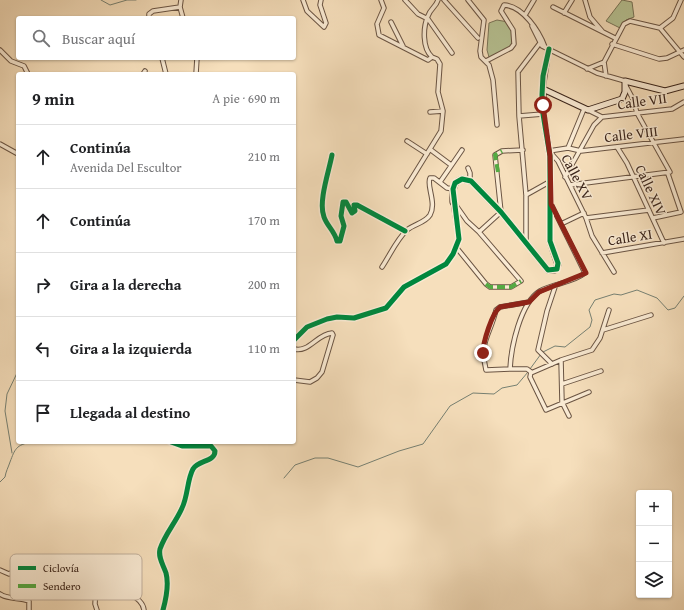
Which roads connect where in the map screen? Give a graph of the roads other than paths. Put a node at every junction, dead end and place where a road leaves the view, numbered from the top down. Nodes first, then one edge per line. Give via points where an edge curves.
1 (181, 0) edge
2 (303, 0) edge
3 (321, 0) edge
4 (381, 0) edge
5 (405, 0) edge
6 (438, 0) edge
7 (444, 0) edge
8 (468, 0) edge
9 (534, 0) edge
10 (572, 0) edge
11 (585, 0) edge
12 (681, 0) edge
13 (180, 7) junction
14 (553, 7) dead end
15 (564, 13) junction
16 (150, 16) edge
17 (182, 16) edge
18 (525, 16) junction
19 (428, 19) junction
20 (391, 22) dead end
21 (532, 25) junction
22 (660, 28) junction
23 (603, 32) junction
24 (478, 38) dead end
25 (616, 38) junction
26 (540, 43) junction
27 (612, 44) junction
28 (403, 46) junction
29 (545, 47) junction
30 (549, 49) junction
31 (0, 50) edge
32 (684, 50) edge
33 (680, 52) junction
34 (452, 53) dead end
35 (432, 57) junction
36 (684, 57) edge
37 (162, 60) edge
38 (197, 60) edge
39 (486, 61) junction
40 (604, 62) junction
41 (587, 68) junction
42 (27, 72) edge
43 (166, 72) edge
44 (196, 72) edge
45 (606, 76) junction
46 (625, 83) junction
47 (684, 86) edge
48 (543, 89) junction
49 (684, 102) edge
50 (586, 110) junction
51 (430, 112) dead end
52 (443, 112) junction
53 (637, 113) junction
54 (543, 114) junction
55 (519, 116) junction
56 (602, 117) junction
57 (497, 125) dead end
58 (684, 139) edge
59 (407, 141) dead end
60 (654, 143) junction
61 (0, 144) edge
62 (617, 147) junction
63 (568, 148) junction
64 (431, 150) junction
65 (462, 150) dead end
66 (523, 150) junction
67 (549, 151) junction
68 (581, 151) junction
69 (16, 153) edge
70 (427, 154) junction
71 (332, 155) dead end
72 (451, 164) junction
73 (468, 168) dead end
74 (669, 173) junction
75 (565, 177) junction
76 (633, 177) junction
77 (470, 180) junction
78 (440, 182) junction
79 (550, 182) junction
80 (570, 185) junction
81 (407, 186) dead end
82 (453, 189) junction
83 (526, 195) junction
84 (453, 200) junction
85 (551, 204) junction
86 (649, 210) junction
87 (501, 212) junction
88 (584, 213) junction
89 (586, 218) junction
90 (653, 218) junction
91 (561, 224) junction
92 (405, 232) junction
93 (479, 232) junction
94 (684, 240) edge
95 (664, 243) junction
96 (526, 246) junction
97 (456, 247) junction
98 (602, 253) junction
99 (382, 267) dead end
100 (614, 272) dead end
101 (556, 286) junction
102 (529, 302) junction
103 (609, 310) dead end
104 (651, 315) dead end
105 (603, 330) junction
106 (296, 338) edge
107 (296, 349) edge
108 (561, 360) junction
109 (552, 364) junction
110 (510, 369) junction
111 (530, 371) junction
112 (601, 371) dead end
113 (296, 380) edge
114 (562, 384) junction
115 (589, 392) dead end
116 (562, 402) junction
117 (568, 416) dead end
118 (176, 444) edge
119 (0, 570) edge
120 (10, 573) edge
121 (0, 594) edge
122 (10, 598) edge
123 (26, 600) edge
124 (95, 600) edge
125 (139, 600) edge
126 (29, 610) edge
127 (97, 610) edge
128 (144, 610) edge
129 (163, 610) edge

1 - 13 street
2 - 3 street via 308,11 324,27 326,23 320,5
4 - 28 street via 384,8 377,24 377,31 382,37
5 - 19 street via 418,14
6 - 19 street via 436,7 427,16
7 - 24 street
8 - 39 street via 484,20 480,51 481,57
9 - 18 street
10 - 15 street
11 - 23 street via 590,16
12 - 22 street via 673,18
13 - 16 street via 153,11
13 - 17 street
14 - 15 street
15 - 23 street
18 - 21 street
18 - 39 street via 509,6 502,6 502,13 514,35 514,44
19 - 34 street
19 - 35 street via 424,39
20 - 28 street
21 - 26 street
21 - 29 street
22 - 25 street via 630,21 624,24
22 - 33 street
23 - 25 street
25 - 27 street
26 - 29 street
26 - 55 street via 518,72
27 - 33 street via 658,59
27 - 40 street
28 - 35 street via 427,60
29 - 30 street
30 - 41 street
30 - 48 street
31 - 42 street via 11,61 24,66
32 - 33 street
33 - 36 street
35 - 52 street via 440,64 438,92
37 - 43 street
38 - 44 street
39 - 57 street via 494,85
40 - 41 street
40 - 45 street
41 - 45 street
45 - 46 street
46 - 47 street via 665,91
46 - 50 street via 622,99
46 - 53 street
48 - 50 street
48 - 54 street
49 - 53 street, Calle VII via 672,109
50 - 56 street
50 - 63 street
51 - 52 street
52 - 64 street via 442,131
53 - 56 street, Calle VII
53 - 60 street
54 - 55 street
54 - 67 street
55 - 66 street
56 - 68 street via 594,125
58 - 60 street, Calle VIII
59 - 70 street
60 - 62 street, Calle VIII
60 - 74 street
61 - 69 street
62 - 68 street, Calle VIII
62 - 76 street, Calle XIV
63 - 67 street
63 - 68 street, Calle VIII
64 - 70 street
64 - 72 street
65 - 72 street
66 - 83 street
66 - 87 street via 502,151 495,155
67 - 75 street, Calle XV via 555,156
67 - 79 street
68 - 75 street
70 - 81 street
71 - 92 street via 323,212 325,221 335,233 337,241 340,241 344,226 341,216 343,202 346,202 352,213 356,204
72 - 78 street
73 - 77 street
74 - 76 street
74 - 90 street via 681,212
75 - 80 street, Calle XV
76 - 80 street
76 - 86 street, Calle XIV
77 - 82 street via 459,180
77 - 87 street
78 - 82 street
78 - 92 street via 432,177 428,182 432,196 430,215
79 - 83 street
79 - 85 street
80 - 88 street, Calle XV
82 - 84 street
83 - 96 street
84 - 93 street
84 - 97 street via 459,235
85 - 91 street
85 - 96 street via 550,241 558,263 557,269 548,270
86 - 89 street
86 - 90 street, Calle XIV
87 - 93 street
87 - 96 street
88 - 89 street, Calle XV
88 - 91 street
89 - 98 street, Calle XV via 592,236
90 - 95 street, Calle XIV
91 - 101 street via 586,273
92 - 99 street
93 - 97 street via 521,282 511,288 490,287
94 - 95 street, Calle XI
95 - 98 street, Calle XI
97 - 106 street via 446,264 404,287 386,308 354,318 327,319 303,330
98 - 100 street, Calle XV
101 - 102 street via 539,292
101 - 109 street via 550,297 540,351
102 - 110 street via 511,351
102 - 110 street via 496,310 486,338 483,353 486,370
103 - 105 street
104 - 105 street
105 - 108 street via 592,350
107 - 113 street via 305,348 324,334 333,335 320,375 310,382
108 - 109 street
108 - 114 street
109 - 111 street
110 - 111 street
111 - 116 street via 530,377 546,410
112 - 114 street
114 - 116 street
115 - 116 street
116 - 117 street
118 - 129 street via 211,446 215,454 212,458 199,462 194,468 182,510 160,549 159,555 167,577
119 - 120 street
121 - 122 street
123 - 126 street via 29,601
124 - 127 street
125 - 128 street

